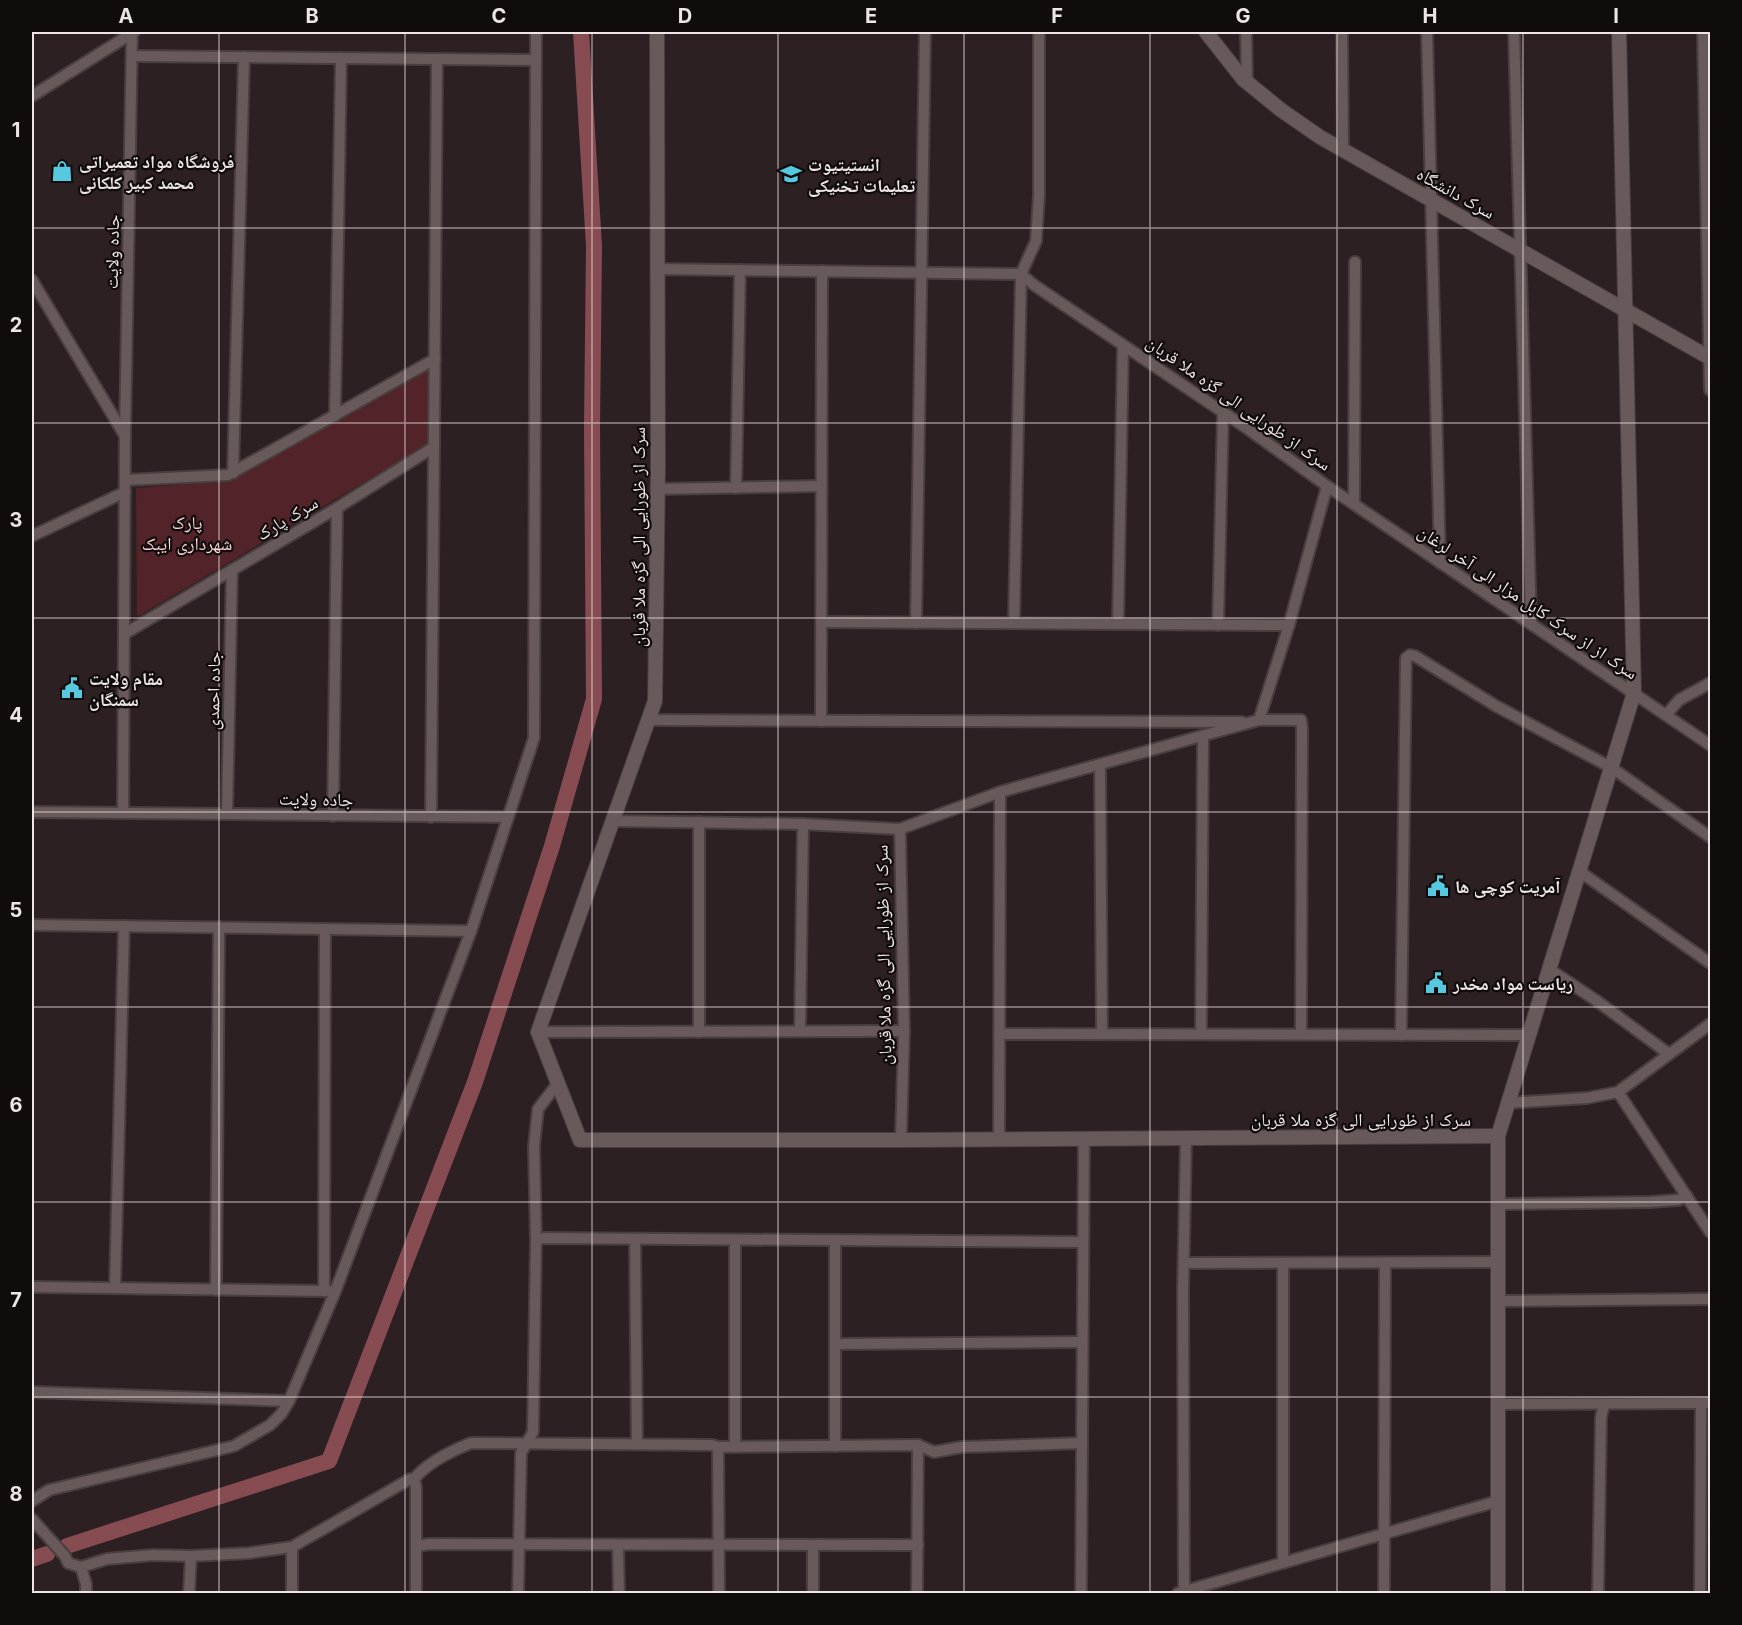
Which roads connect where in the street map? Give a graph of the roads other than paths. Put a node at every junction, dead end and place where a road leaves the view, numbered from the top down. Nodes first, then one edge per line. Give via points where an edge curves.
1 (133, 32) edge
2 (536, 32) edge
3 (657, 32) edge
4 (925, 32) edge
5 (1039, 32) edge
6 (1206, 32) edge
7 (1246, 32) edge
8 (1342, 32) edge
9 (1427, 32) edge
10 (1514, 32) edge
11 (1619, 32) edge
12 (1703, 32) edge
13 (132, 56) junction
14 (244, 57) junction
15 (341, 58) junction
16 (437, 59) junction
17 (537, 60) junction
18 (1247, 82) junction
19 (1707, 91) edge
20 (32, 96) edge
21 (1343, 150) junction
22 (1431, 199) junction
23 (1519, 249) junction
24 (1355, 262) dead end
25 (657, 269) junction
26 (740, 270) junction
27 (822, 271) junction
28 (923, 272) junction
29 (1021, 274) junction
30 (32, 279) edge
31 (1625, 309) junction
32 (1123, 345) junction
33 (1710, 358) edge
34 (435, 359) junction
35 (1710, 390) edge
36 (1223, 412) junction
37 (335, 416) junction
38 (125, 436) junction
39 (434, 447) junction
40 (233, 473) junction
41 (125, 480) junction
42 (821, 486) junction
43 (1327, 486) junction
44 (736, 488) junction
45 (657, 489) junction
46 (125, 492) junction
47 (1354, 504) junction
48 (337, 508) junction
49 (32, 536) edge
50 (1440, 562) junction
51 (232, 570) junction
52 (821, 622) junction
53 (916, 623) junction
54 (1014, 623) junction
55 (1118, 624) junction
56 (1531, 624) junction
57 (1218, 625) junction
58 (1289, 625) junction
59 (124, 634) junction
60 (1710, 683) edge
61 (1634, 693) junction
62 (1666, 715) junction
63 (648, 720) junction
64 (821, 721) junction
65 (1255, 721) junction
66 (1203, 736) junction
67 (1710, 745) edge
68 (1100, 765) junction
69 (1612, 768) junction
70 (1000, 792) junction
71 (32, 812) edge
72 (123, 813) junction
73 (227, 814) junction
74 (333, 816) junction
75 (431, 817) junction
76 (508, 817) junction
77 (612, 821) junction
78 (699, 822) junction
79 (802, 824) junction
80 (900, 829) junction
81 (1710, 837) edge
82 (1579, 871) junction
83 (32, 925) edge
84 (124, 926) junction
85 (219, 927) junction
86 (325, 929) junction
87 (471, 931) junction
88 (1710, 963) edge
89 (1549, 969) junction
90 (1710, 1024) edge
91 (800, 1030) junction
92 (904, 1031) junction
93 (538, 1032) junction
94 (699, 1032) junction
95 (1000, 1034) junction
96 (1102, 1034) junction
97 (1201, 1034) junction
98 (1301, 1034) junction
99 (1401, 1035) junction
100 (1529, 1035) junction
101 (1669, 1054) junction
102 (558, 1083) junction
103 (1618, 1092) junction
104 (1508, 1103) junction
105 (1498, 1136) junction
106 (1084, 1138) junction
107 (1186, 1138) junction
108 (999, 1139) junction
109 (901, 1140) junction
110 (1687, 1196) junction
111 (1498, 1204) junction
112 (1710, 1232) edge
113 (635, 1239) junction
114 (536, 1240) junction
115 (735, 1240) junction
116 (835, 1240) junction
117 (1082, 1242) junction
118 (1498, 1262) junction
119 (1184, 1263) junction
120 (1283, 1263) junction
121 (1385, 1263) junction
122 (32, 1287) edge
123 (115, 1288) junction
124 (216, 1290) junction
125 (329, 1291) junction
126 (1710, 1299) edge
127 (1498, 1301) junction
128 (1082, 1342) junction
129 (835, 1344) junction
130 (32, 1392) edge
131 (289, 1401) junction
132 (1706, 1403) edge
133 (1498, 1404) junction
134 (1604, 1405) junction
135 (637, 1443) junction
136 (1082, 1443) junction
137 (527, 1444) junction
138 (918, 1445) junction
139 (835, 1446) junction
140 (718, 1447) junction
141 (735, 1447) junction
142 (414, 1479) junction
143 (32, 1501) edge
144 (1498, 1501) junction
145 (32, 1519) edge
146 (1385, 1532) junction
147 (519, 1544) junction
148 (718, 1545) junction
149 (813, 1545) junction
150 (918, 1545) junction
151 (417, 1546) junction
152 (618, 1546) junction
153 (292, 1547) junction
154 (191, 1556) junction
155 (1283, 1562) junction
156 (81, 1567) junction
157 (1180, 1592) edge
158 (86, 1593) edge
159 (189, 1593) edge
160 (292, 1593) edge
161 (416, 1593) edge
162 (518, 1593) edge
163 (619, 1593) edge
164 (719, 1593) edge
165 (813, 1593) edge
166 (917, 1593) edge
167 (1081, 1593) edge
168 (1384, 1593) edge
169 (1498, 1593) edge
170 (1598, 1593) edge
171 (1700, 1593) edge

1 - 13 street, جاده ولایت
1 - 20 street
2 - 17 street
3 - 25 street, سرک از ظورایی الی گزه ملا قربان
4 - 28 street
5 - 29 street via 1036,241
6 - 18 street, سرک دانشگاه
7 - 18 street
8 - 21 street
9 - 22 street
10 - 23 street
11 - 31 street
12 - 19 street
13 - 14 street
13 - 38 street, جاده ولایت
14 - 15 street
14 - 40 street
15 - 16 street
15 - 37 street
16 - 17 street
16 - 34 street
17 - 76 street via 534,738
18 - 21 street, سرک دانشگاه via 1281,110
19 - 33 street
21 - 22 street, سرک دانشگاه
22 - 23 street, سرک دانشگاه
22 - 50 street
23 - 31 street, سرک دانشگاه
23 - 56 street
24 - 47 street
25 - 26 street
25 - 45 street, سرک از ظورایی الی گزه ملا قربان
26 - 27 street
26 - 44 street
27 - 28 street
27 - 42 street
28 - 29 street
28 - 53 street
29 - 32 street, سرک از ظورایی الی گزه ملا قربان
29 - 54 street
30 - 38 street
31 - 33 street, سرک دانشگاه
31 - 61 street
32 - 36 street, سرک از ظورایی الی گزه ملا قربان
32 - 55 street
33 - 35 street
34 - 37 street
34 - 39 street
36 - 43 street, سرک از ظورایی الی گزه ملا قربان
36 - 57 street
37 - 40 street
38 - 41 street, جاده ولایت
39 - 48 street, سرک پارک
39 - 75 street
40 - 41 street
41 - 46 street, جاده ولایت
42 - 44 street
42 - 52 street
43 - 47 street, سرک از از سرک کابل مزار الی آخر لرغان
43 - 58 street, سرک از ظورایی الی گزه ملا قربان
44 - 45 street
45 - 63 street, سرک از ظورایی الی گزه ملا قربان via 655,701
46 - 49 street
46 - 59 street, جاده ولایت
47 - 50 street, سرک از از سرک کابل مزار الی آخر لرغان
48 - 51 street, سرک پارک
48 - 74 street
50 - 56 street, سرک از از سرک کابل مزار الی آخر لرغان
51 - 59 street, سرک پارک
51 - 73 street, جاده احمدی
52 - 53 street
52 - 64 street
53 - 54 street
54 - 55 street
55 - 57 street
56 - 61 street, سرک از از سرک کابل مزار الی آخر لرغان
57 - 58 street
58 - 65 street, سرک از ظورایی الی گزه ملا قربان
59 - 72 street, جاده ولایت
60 - 62 street via 1679,700
61 - 62 street, سرک از از سرک کابل مزار الی آخر لرغان
61 - 69 street
62 - 67 street, سرک از از سرک کابل مزار الی آخر لرغان
63 - 64 street
63 - 77 street, سرک از ظورایی الی گزه ملا قربان
64 - 65 street
65 - 66 street, سرک از ظورایی الی گزه ملا قربان
65 - 98 street via 1301,720
66 - 68 street, سرک از ظورایی الی گزه ملا قربان
66 - 97 street
68 - 70 street, سرک از ظورایی الی گزه ملا قربان
68 - 96 street
69 - 81 street
69 - 82 street
69 - 99 street via 1496,706 1415,656 1406,658
70 - 80 street, سرک از ظورایی الی گزه ملا قربان
70 - 95 street
71 - 72 street, جاده ولایت
72 - 73 street, جاده ولایت
73 - 74 street, جاده ولایت
74 - 75 street, جاده ولایت
75 - 76 street, جاده ولایت
76 - 87 street
77 - 78 street
77 - 93 street, سرک از ظورایی الی گزه ملا قربان
78 - 79 street
78 - 94 street
79 - 80 street
79 - 91 street
80 - 92 street, سرک از ظورایی الی گزه ملا قربان
82 - 88 street
82 - 89 street
83 - 84 street
84 - 85 street
84 - 123 street
85 - 86 street
85 - 124 street
86 - 87 street
86 - 125 street
87 - 125 street
89 - 100 street
89 - 101 street
90 - 101 street
91 - 92 street
91 - 94 street
92 - 109 street, سرک از ظورایی الی گزه ملا قربان
93 - 94 street
93 - 102 street, سرک از ظورایی الی گزه ملا قربان
95 - 96 street
95 - 108 street
96 - 97 street
97 - 98 street
98 - 99 street
99 - 100 street
100 - 104 street
101 - 103 street
102 - 109 street, سرک از ظورایی الی گزه ملا قربان via 580,1140
102 - 114 street via 538,1109 534,1146
103 - 104 street
103 - 110 street
104 - 105 street
105 - 107 street, سرک از ظورایی الی گزه ملا قربان
105 - 111 street
106 - 107 street, سرک از ظورایی الی گزه ملا قربان
106 - 108 street, سرک از ظورایی الی گزه ملا قربان
106 - 117 street
107 - 119 street
108 - 109 street, سرک از ظورایی الی گزه ملا قربان
110 - 111 street via 1650,1202
110 - 112 street
111 - 118 street
113 - 114 street
113 - 115 street
113 - 135 street
114 - 137 street via 533,1432
115 - 116 street
115 - 141 street
116 - 117 street
116 - 129 street
117 - 128 street
118 - 121 street
118 - 127 street
119 - 120 street
119 - 157 street
120 - 121 street
120 - 155 street
121 - 146 street
122 - 123 street
123 - 124 street
124 - 125 street
125 - 131 street
126 - 127 street
127 - 133 street
128 - 129 street
128 - 136 street
129 - 139 street
130 - 131 street
131 - 143 street via 270,1425 234,1446 49,1490
132 - 134 street
132 - 171 street
133 - 134 street
133 - 144 street
134 - 170 street
135 - 137 street
135 - 140 street
136 - 138 street via 962,1447 934,1452
136 - 167 street
137 - 142 street via 471,1443 453,1450
137 - 147 street via 521,1453
138 - 139 street
138 - 150 street
139 - 141 street
140 - 141 street
140 - 148 street
142 - 151 street
142 - 153 street
144 - 146 street
144 - 169 street
145 - 156 street via 68,1563
146 - 155 street
146 - 168 street
147 - 151 street
147 - 152 street
147 - 162 street
148 - 149 street
148 - 152 street
148 - 164 street
149 - 150 street
149 - 165 street
150 - 166 street
151 - 161 street
152 - 163 street
153 - 154 street
153 - 160 street
154 - 156 street via 107,1559
154 - 159 street
155 - 157 street
156 - 158 street

